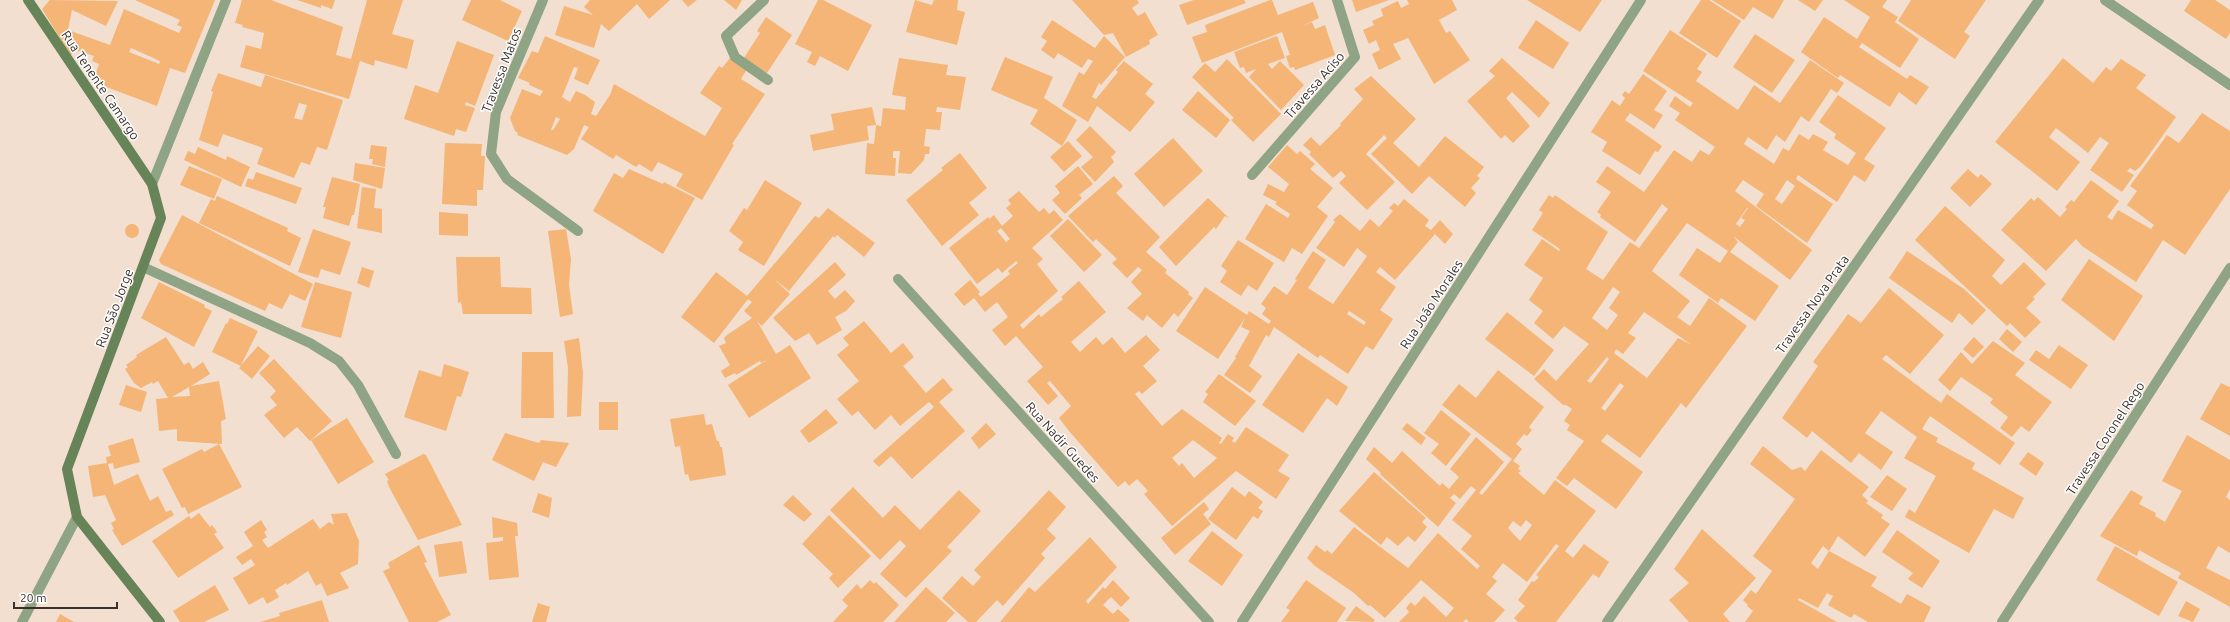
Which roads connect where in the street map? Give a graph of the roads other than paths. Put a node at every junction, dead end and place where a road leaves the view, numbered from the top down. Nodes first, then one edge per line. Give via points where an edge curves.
1 (28, 0) edge
2 (226, 0) edge
3 (542, 0) edge
4 (764, 0) edge
5 (1337, 0) edge
6 (1641, 0) edge
7 (2039, 0) edge
8 (2105, 0) edge
9 (768, 80) dead end
10 (2230, 85) edge
11 (1252, 175) dead end
12 (152, 184) junction
13 (578, 231) dead end
14 (143, 267) junction
15 (2230, 268) edge
16 (898, 279) dead end
17 (396, 454) dead end
18 (77, 517) junction
19 (22, 622) edge
20 (160, 622) edge
21 (1209, 622) edge
22 (1242, 622) edge
23 (1607, 622) edge
24 (2002, 622) edge

1 - 12 street, Rua Tenente Camargo
2 - 12 street
3 - 13 street, Travessa Matos via 496,112 491,154 507,179
4 - 9 street via 726,36 735,57
5 - 11 street, Travessa Aciso via 1356,57
6 - 22 street, Rua João Morales
7 - 23 street, Travessa Nova Prata
8 - 10 street
12 - 14 street, Rua São Jorge via 161,218
14 - 17 street via 310,343 339,360 358,385
14 - 18 street, Rua São Jorge via 67,469
15 - 24 street, Travessa Coronel Rego
16 - 21 street, Rua Nadir Guedes
18 - 19 street
18 - 20 street

